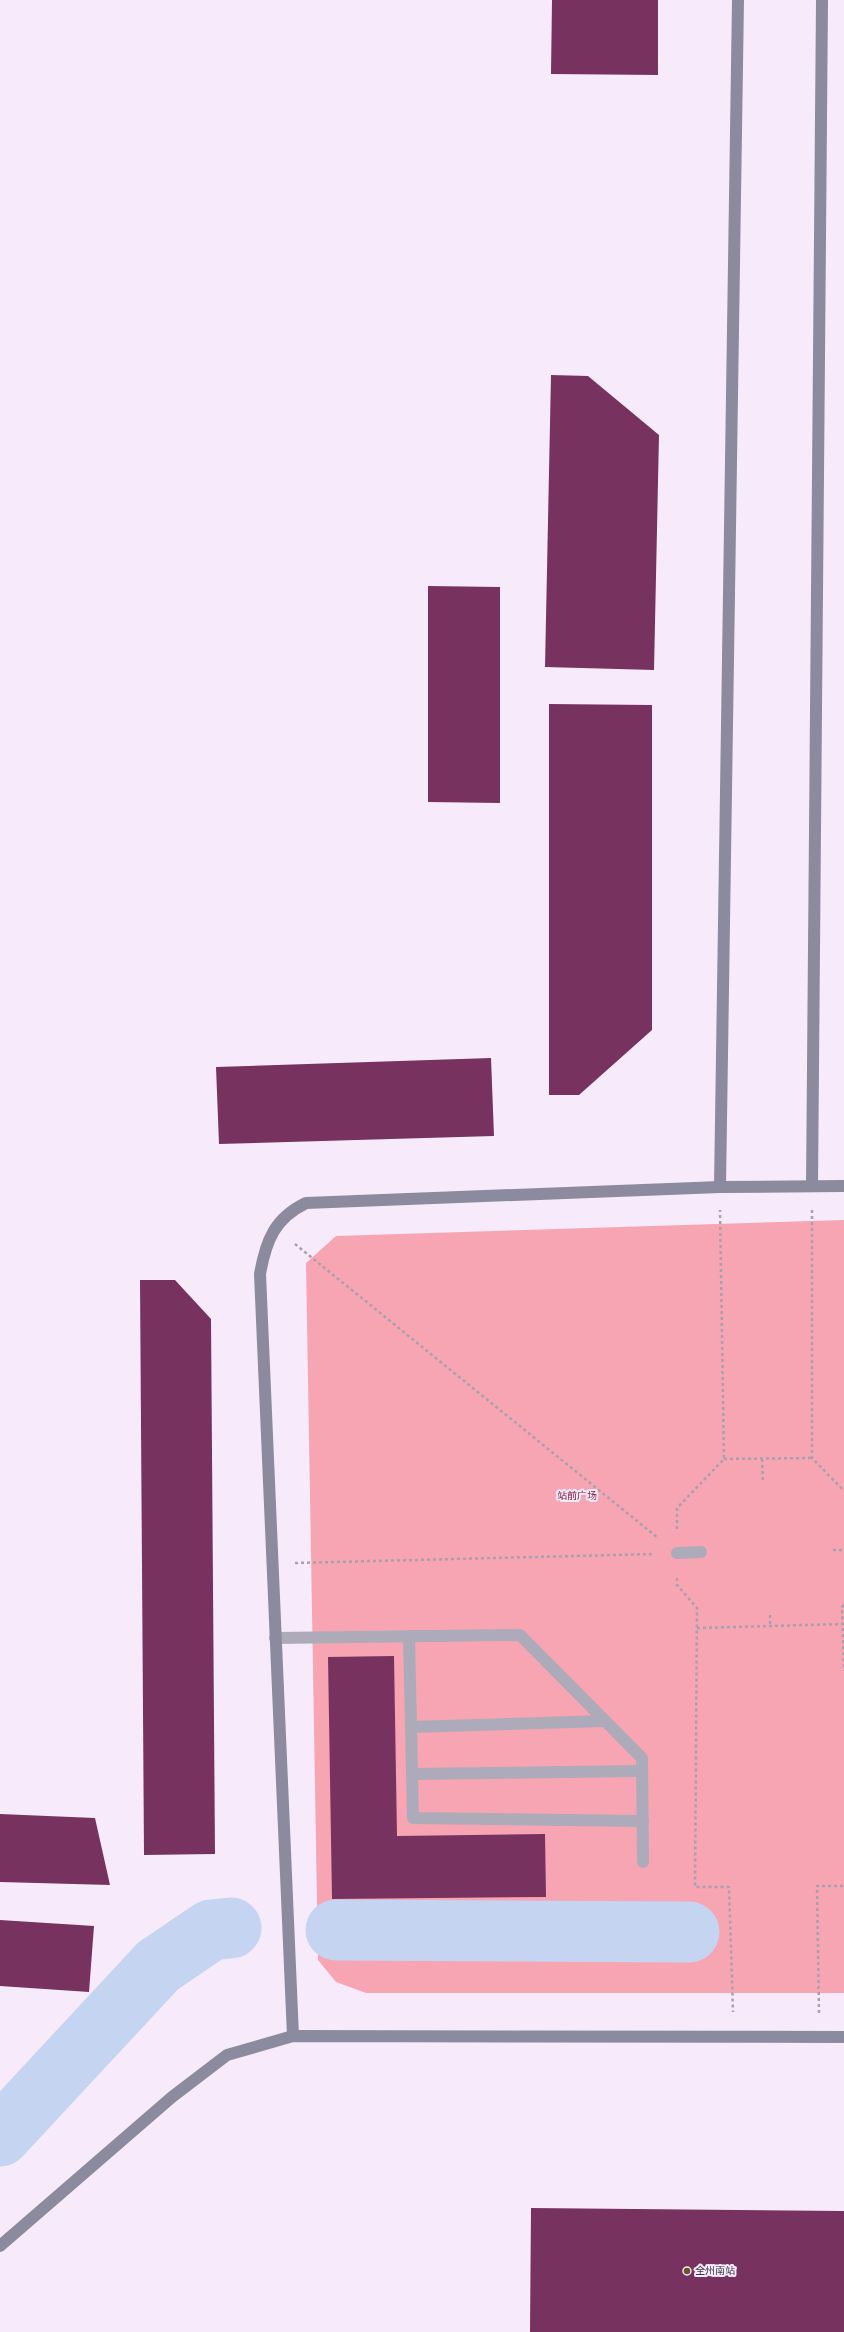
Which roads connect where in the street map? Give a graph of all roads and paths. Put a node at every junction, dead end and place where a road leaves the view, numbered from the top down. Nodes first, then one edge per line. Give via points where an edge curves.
1 (738, 0) edge
2 (822, 0) edge
3 (812, 1186) junction
4 (844, 1186) edge
5 (720, 1187) junction
6 (275, 1228) junction
7 (812, 1458) junction
8 (724, 1459) junction
9 (762, 1459) junction
10 (763, 1483) dead end
11 (844, 1491) edge
12 (833, 1550) dead end
13 (844, 1550) edge
14 (701, 1552) dead end
15 (677, 1553) junction
16 (273, 1563) junction
17 (844, 1605) edge
18 (770, 1615) dead end
19 (843, 1624) junction
20 (770, 1626) junction
21 (697, 1628) junction
22 (409, 1636) junction
23 (275, 1638) junction
24 (844, 1671) edge
25 (604, 1721) junction
26 (411, 1727) junction
27 (642, 1771) junction
28 (412, 1774) junction
29 (642, 1821) junction
30 (642, 1862) dead end
31 (844, 1886) edge
32 (293, 2036) junction
33 (734, 2037) junction
34 (820, 2037) junction
35 (844, 2037) edge
36 (0, 2246) edge

1 - 5 main road
2 - 3 main road
3 - 4 main road
3 - 5 main road
3 - 7 path
5 - 6 main road via 306,1203 282,1218
5 - 8 path
6 - 15 path
6 - 16 main road via 265,1251 260,1274
7 - 9 path
7 - 11 path
8 - 9 path
8 - 15 path via 678,1508
9 - 10 path
12 - 13 path
14 - 15 street
15 - 16 path
15 - 21 path via 676,1585 698,1608
16 - 23 main road
17 - 19 path
18 - 20 path
19 - 20 path
19 - 24 path
20 - 21 path
21 - 33 path via 695,1887 729,1887
22 - 23 street
22 - 25 street via 520,1634
22 - 26 street
23 - 32 main road
25 - 26 street
25 - 27 street via 642,1758
26 - 28 street
27 - 28 street
27 - 29 street
28 - 29 street via 413,1818
29 - 30 street
31 - 34 path via 817,1886
32 - 33 main road
32 - 36 main road via 227,2055 172,2097
33 - 34 main road
34 - 35 main road

